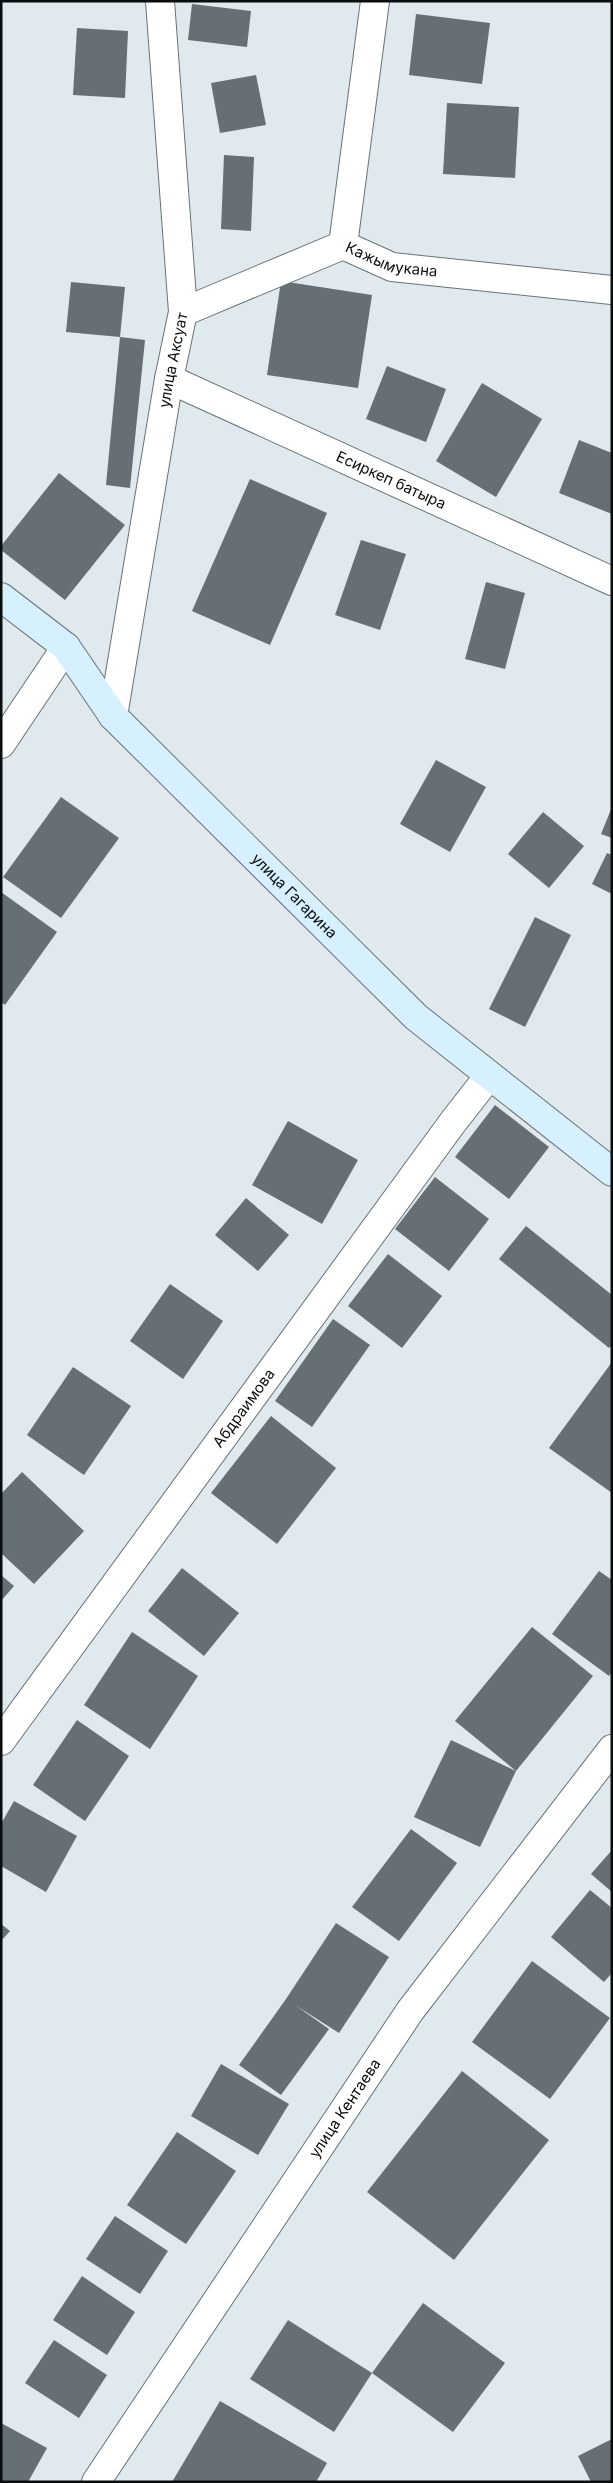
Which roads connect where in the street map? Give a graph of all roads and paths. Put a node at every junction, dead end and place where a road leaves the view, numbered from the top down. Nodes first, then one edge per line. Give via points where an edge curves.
1 (160, 1) edge
2 (375, 1) edge
3 (344, 245) junction
4 (612, 290) edge
5 (183, 312) junction
6 (169, 379) junction
7 (612, 581) edge
8 (1, 597) edge
9 (66, 647) junction
10 (113, 716) junction
11 (1, 744) edge
12 (489, 1076) junction
13 (612, 1172) edge
14 (1, 1741) edge
15 (612, 1749) edge
16 (96, 2482) edge

1 - 5 street, улица Аксуат
2 - 3 street
3 - 4 street, Кажымукана via 392,267
3 - 5 street, Кажымукана
5 - 6 street, улица Аксуат
6 - 7 street, Есиркеп батыра
6 - 10 street, улица Аксуат
8 - 9 main road, улица Гагарина
9 - 10 main road, улица Гагарина
9 - 11 street
10 - 12 main road, улица Гагарина via 416,1017
12 - 13 main road, улица Гагарина
12 - 14 street, Абдраимова
15 - 16 street, улица Кентаева via 410,2011

